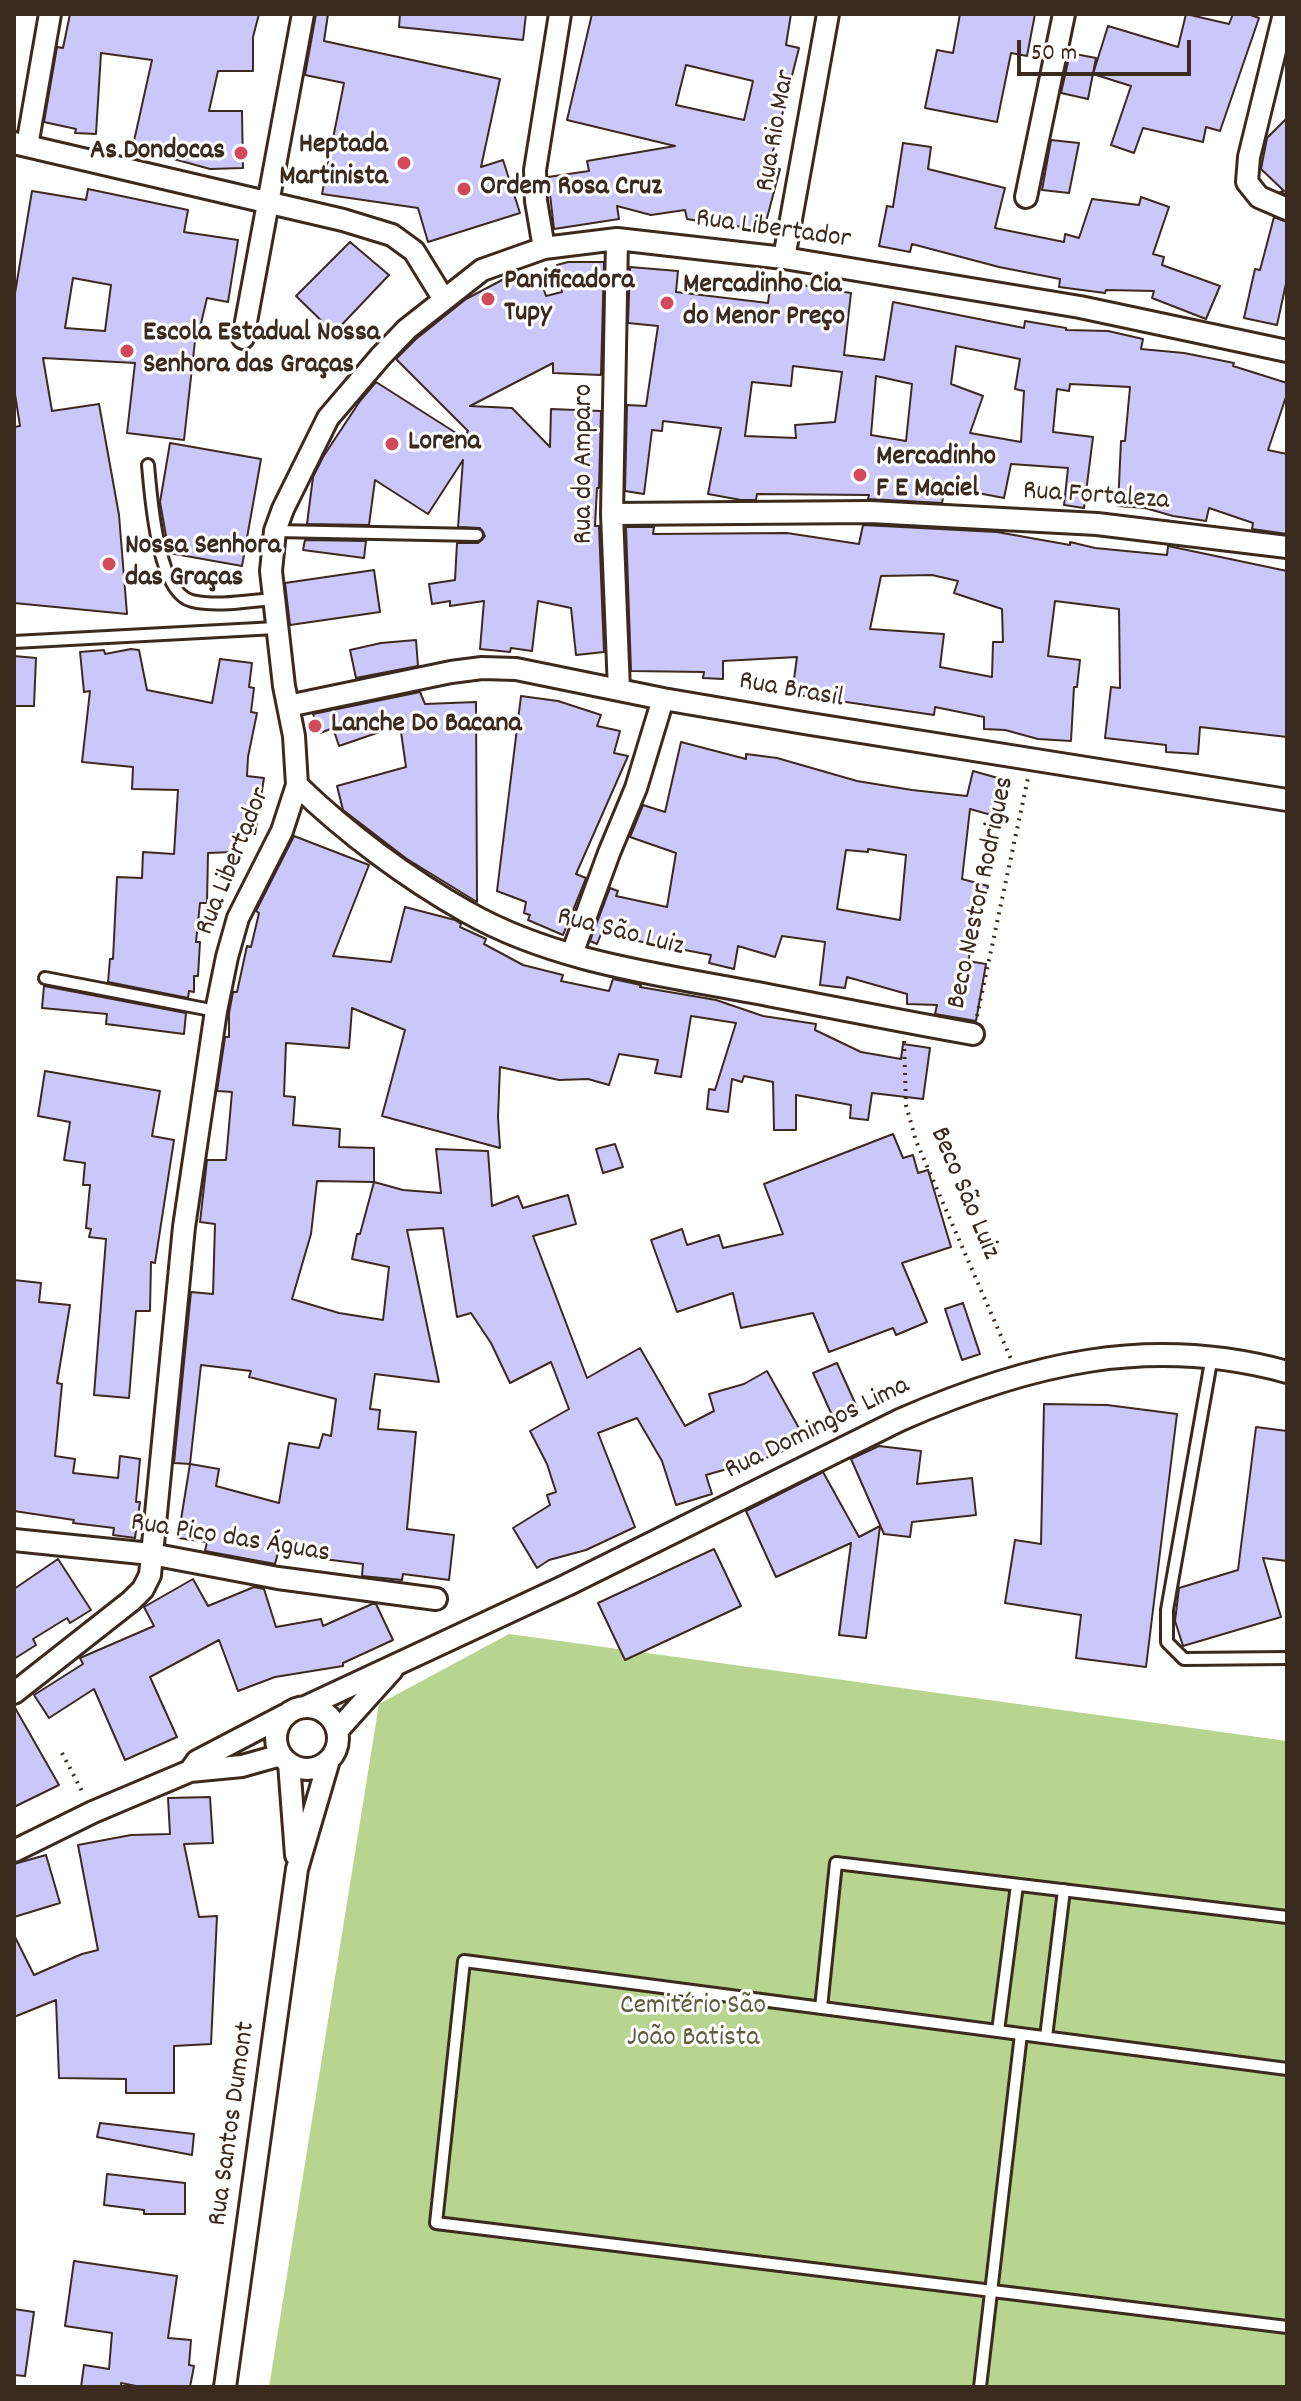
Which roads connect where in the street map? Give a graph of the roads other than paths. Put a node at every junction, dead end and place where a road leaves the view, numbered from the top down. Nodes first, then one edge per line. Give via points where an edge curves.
1 (50, 14) edge
2 (303, 14) edge
3 (560, 14) edge
4 (828, 14) edge
5 (1064, 14) edge
6 (1284, 14) edge
7 (20, 144) edge
8 (1026, 197) dead end
9 (268, 203) junction
10 (1287, 209) edge
11 (617, 239) junction
12 (544, 248) junction
13 (784, 258) junction
14 (443, 298) junction
15 (243, 338) dead end
16 (1287, 351) edge
17 (148, 465) dead end
18 (612, 514) junction
19 (275, 531) junction
20 (477, 535) dead end
21 (1287, 547) edge
22 (273, 599) junction
23 (276, 628) junction
24 (14, 642) edge
25 (619, 690) junction
26 (663, 699) junction
27 (288, 706) junction
28 (297, 785) junction
29 (1287, 800) edge
30 (572, 954) junction
31 (45, 978) dead end
32 (216, 1011) junction
33 (973, 1034) road end
34 (1212, 1356) junction
35 (1287, 1372) edge
36 (14, 1540) edge
37 (151, 1554) junction
38 (436, 1599) dead end
39 (1287, 1658) edge
40 (400, 1661) junction
41 (14, 1693) edge
42 (305, 1707) junction
43 (285, 1715) junction
44 (337, 1731) junction
45 (285, 1759) junction
46 (329, 1760) junction
47 (190, 1771) junction
48 (14, 1851) edge
49 (297, 1869) junction
50 (1017, 1885) junction
51 (1064, 1890) junction
52 (1287, 1917) edge
53 (821, 2008) junction
54 (998, 2031) junction
55 (1021, 2034) junction
56 (1046, 2037) junction
57 (1287, 2069) edge
58 (991, 2290) junction
59 (1287, 2327) edge
60 (225, 2387) edge
61 (980, 2387) edge

1 - 7 street
2 - 9 street
3 - 12 street via 535,170
4 - 13 street, Rua Rio Mar
5 - 8 street
6 - 10 street via 1247,182 1259,197
7 - 9 street
9 - 14 street via 392,235 414,251
9 - 15 street
11 - 12 street, Rua Libertador
11 - 13 street, Rua Libertador
11 - 18 street, Rua do Amparo
12 - 14 street, Rua Libertador via 482,270
13 - 16 street, Rua Libertador via 1080,307
14 - 19 street, Rua Libertador via 390,347 328,418
17 - 22 lane via 155,532 175,591 190,601
18 - 21 street, Rua Fortaleza via 870,512 1097,524
18 - 25 street, Rua do Amparo
19 - 20 lane
19 - 22 street, Rua Libertador
22 - 23 street, Rua Libertador
23 - 24 lane
23 - 27 street, Rua Libertador
25 - 26 street, Rua Brasil
25 - 27 street, Rua Brasil via 516,669 482,668
26 - 29 street, Rua Brasil
26 - 30 street via 636,788
27 - 28 street, Rua Libertador
28 - 30 street, Rua São Luiz via 335,820 468,913
28 - 32 street, Rua Libertador via 282,831 238,918
30 - 33 street, Rua São Luiz
31 - 32 lane
32 - 37 street, Rua Libertador via 184,1227
34 - 35 street, Rua Domingos Lima
34 - 39 lane via 1167,1610 1167,1642 1184,1659
34 - 40 street, Rua Domingos Lima via 1114,1356 1072,1362 958,1394
36 - 37 street, Rua Pico das Águas
37 - 38 street, Rua Pico das Águas
37 - 41 street, Rua Libertador via 143,1589
40 - 42 street, Rua Domingos Lima
40 - 44 street, Rua Domingos Lima
42 - 43 street
42 - 44 street via 326,1713
43 - 45 street via 276,1735
43 - 47 street via 197,1761
44 - 46 street
45 - 46 street via 309,1769
45 - 47 street
45 - 49 street, Rua Santos Dumont
46 - 49 street, Rua Santos Dumont
47 - 48 street
49 - 60 street, Rua Santos Dumont
50 - 51 lane
50 - 53 lane via 836,1863
50 - 54 lane
51 - 52 lane
51 - 56 lane
53 - 54 lane
53 - 58 lane via 464,1961 436,2223
54 - 55 lane
55 - 56 lane
55 - 58 lane
56 - 57 lane
58 - 59 lane
58 - 61 lane

